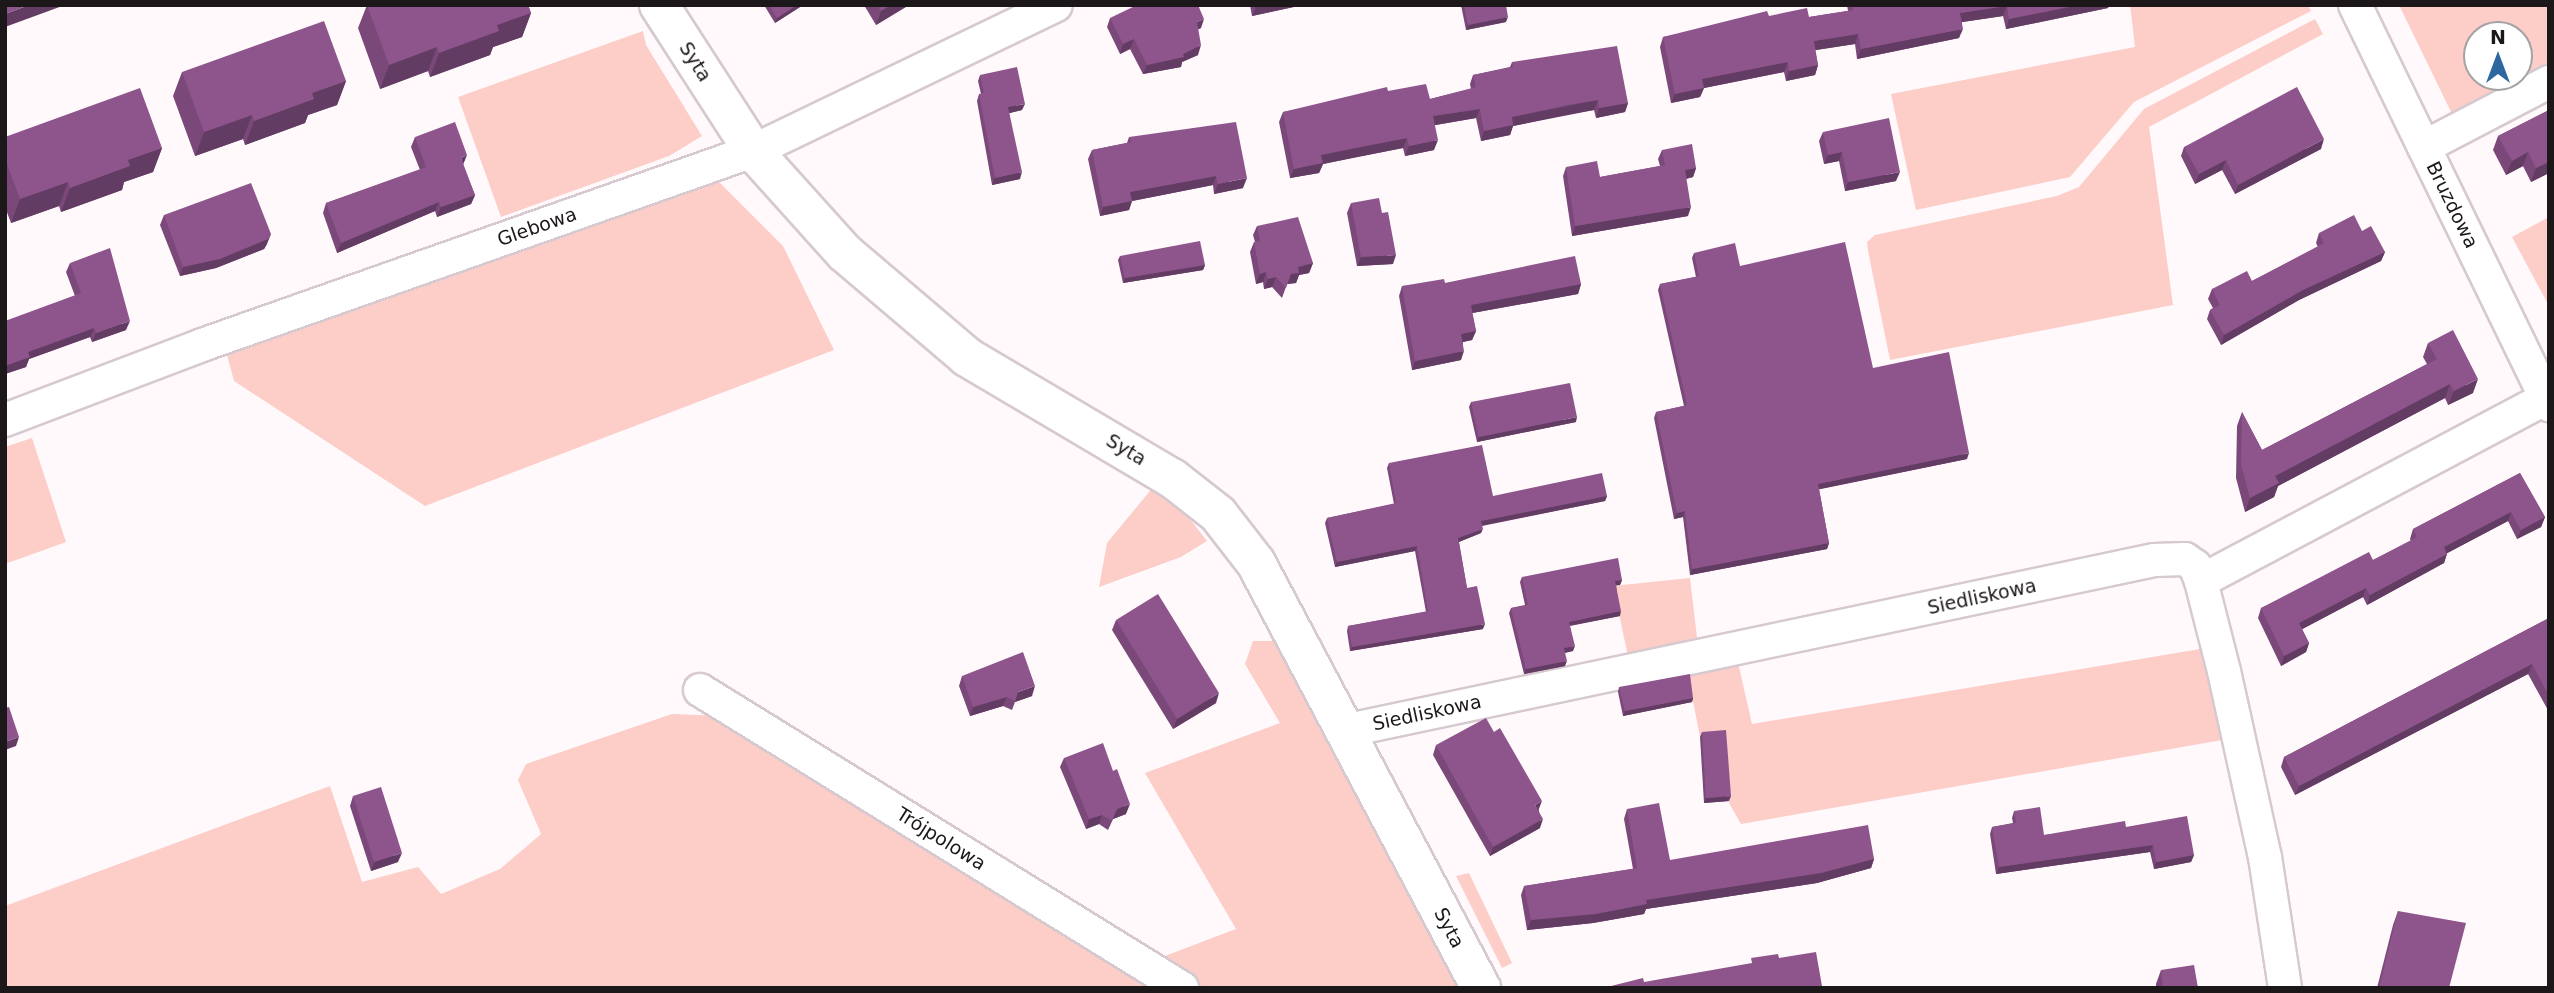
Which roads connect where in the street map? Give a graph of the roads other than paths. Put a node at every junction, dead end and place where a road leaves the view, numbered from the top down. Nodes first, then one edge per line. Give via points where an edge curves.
1 (659, 5) edge
2 (1056, 5) edge
3 (2355, 5) edge
4 (2549, 82) edge
5 (2424, 146) junction
6 (753, 151) junction
7 (2548, 400) edge
8 (5, 421) edge
9 (2201, 581) junction
10 (700, 690) dead end
11 (1344, 731) junction
12 (1182, 988) edge
13 (1481, 988) edge
14 (2285, 988) edge

1 - 6 street, Syta
2 - 6 street, Glebowa
3 - 5 street, Bruzdowa
4 - 5 street
5 - 7 street, Bruzdowa
6 - 8 street, Glebowa via 202,345
6 - 11 street, Syta via 845,253 963,353 1171,478 1218,514 1256,564
7 - 9 street
9 - 11 street, Siedliskowa via 2195,566 2185,559 2154,561
9 - 14 street via 2265,857
10 - 12 street, Trójpolowa
11 - 13 street, Syta

